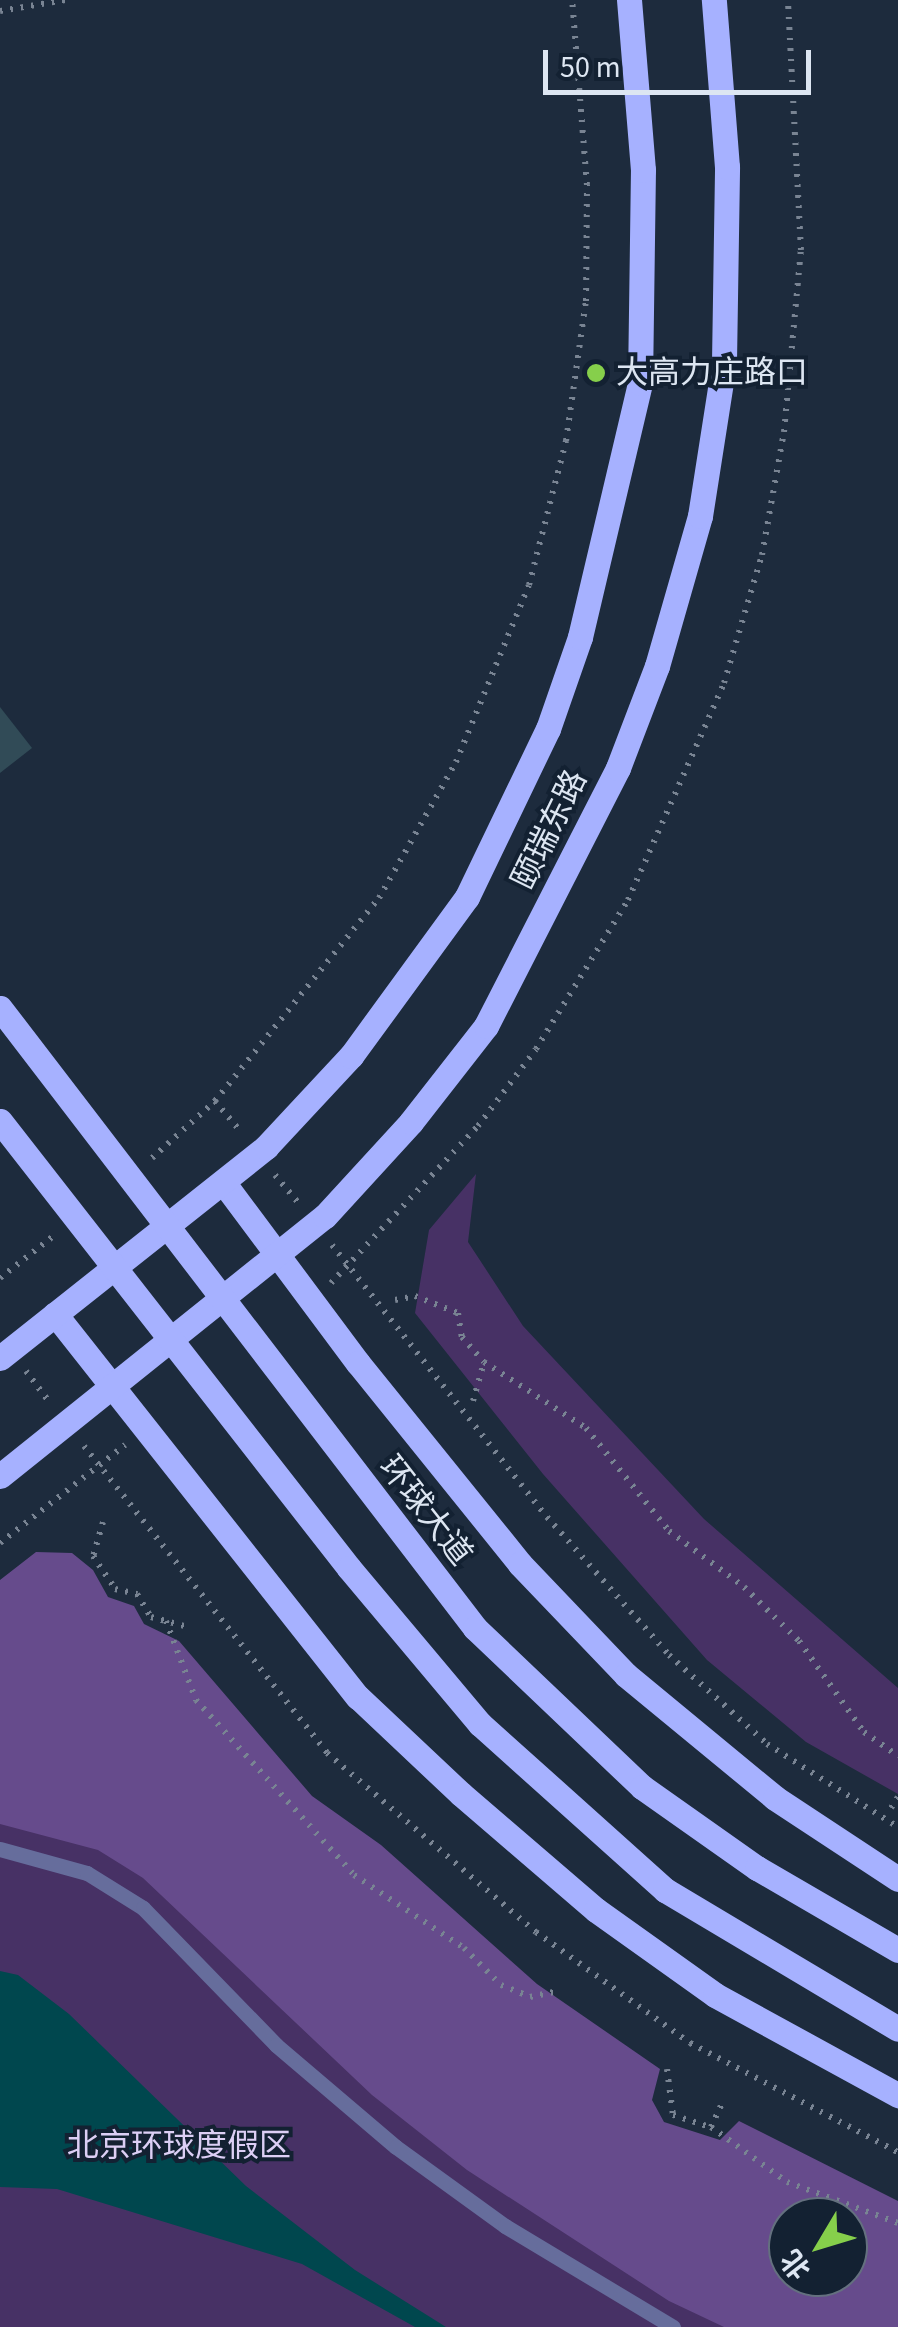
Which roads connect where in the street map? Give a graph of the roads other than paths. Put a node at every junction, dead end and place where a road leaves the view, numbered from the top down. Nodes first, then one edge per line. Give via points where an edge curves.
1 (629, 0) edge
2 (714, 0) edge
3 (0, 1008) edge
4 (0, 1121) edge
5 (223, 1182) junction
6 (276, 1254) junction
7 (56, 1314) junction
8 (0, 1358) edge
9 (112, 1386) junction
10 (0, 1476) edge
11 (0, 1849) edge
12 (898, 1879) edge
13 (898, 1950) edge
14 (898, 2029) edge
15 (898, 2095) edge
16 (673, 2327) edge

1 - 5 main road, 颐瑞东路 via 643,170 640,383 574,655 498,834 420,967 351,1056 266,1147
2 - 6 main road, 颐瑞东路 via 727,166 724,362 700,516 657,666 618,768 486,1026 412,1122 325,1216
3 - 13 main road, 环球大道, bridge via 475,1628 642,1786 758,1868
4 - 14 main road, bridge via 360,1582 480,1724 666,1890
5 - 6 main road
5 - 7 main road, 颐瑞东路
6 - 9 main road, 颐瑞东路
6 - 12 main road via 520,1564 626,1674 775,1798
7 - 8 main road, 颐瑞东路
7 - 9 main road
9 - 10 main road, 颐瑞东路
9 - 15 main road via 358,1697 461,1794 596,1910 714,1994 825,2061
11 - 16 lane via 86,1873 144,1908 276,2045 396,2147 505,2226

